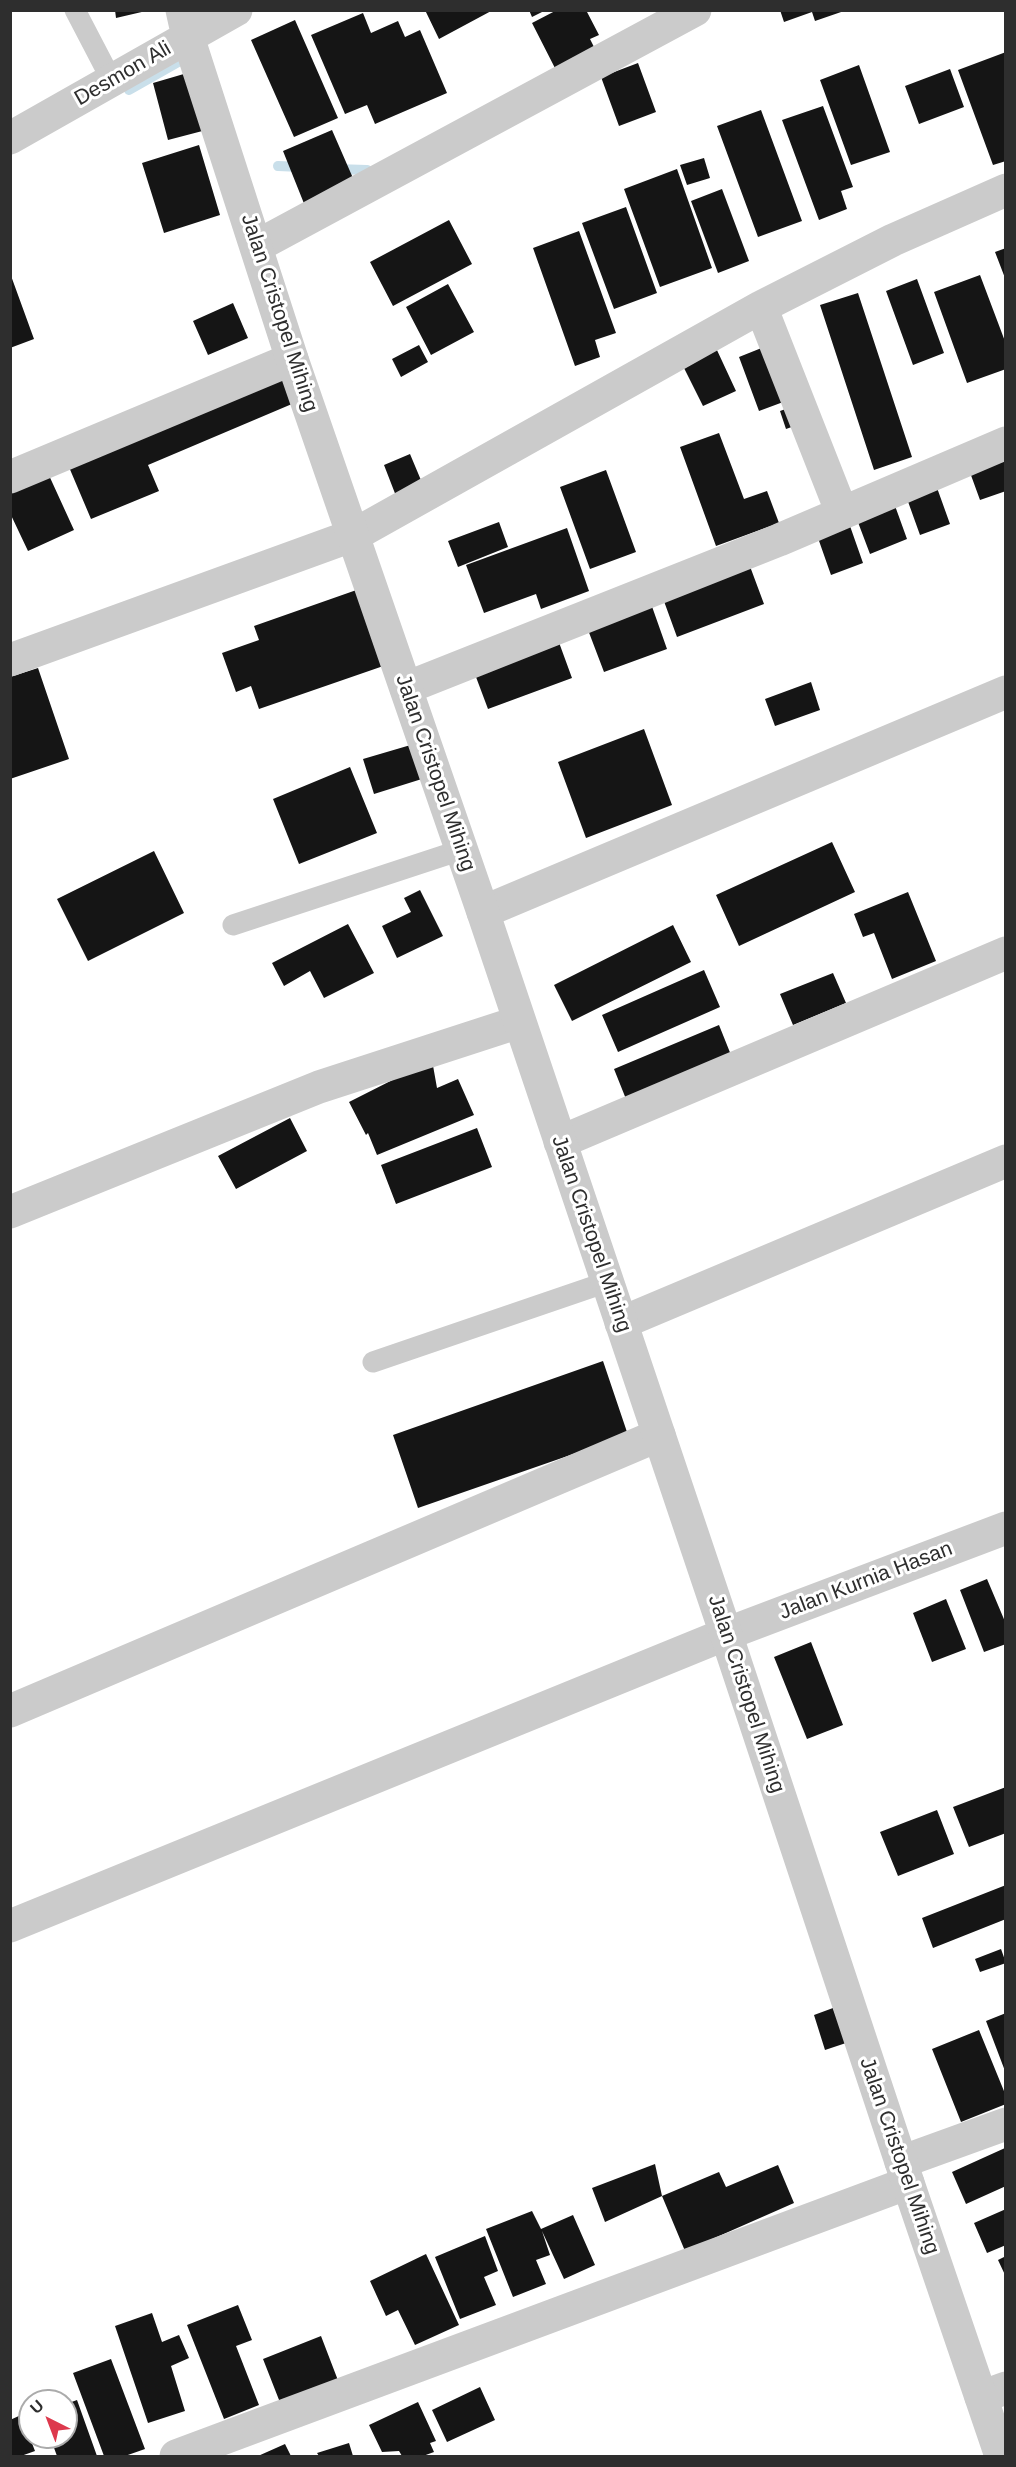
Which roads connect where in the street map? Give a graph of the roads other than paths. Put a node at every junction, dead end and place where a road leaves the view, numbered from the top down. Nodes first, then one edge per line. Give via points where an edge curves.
1 (75, 10) edge
2 (236, 10) edge
3 (695, 10) edge
4 (185, 24) edge
5 (112, 81) junction
6 (10, 138) edge
7 (1005, 190) edge
8 (257, 246) junction
9 (762, 307) junction
10 (292, 359) junction
11 (1005, 443) edge
12 (10, 477) edge
13 (842, 513) junction
14 (354, 536) junction
15 (10, 660) edge
16 (406, 688) junction
17 (1005, 692) edge
18 (461, 850) junction
19 (483, 912) junction
20 (232, 925) dead end
21 (1005, 953) edge
22 (519, 1022) junction
23 (560, 1142) junction
24 (1005, 1161) edge
25 (10, 1212) edge
26 (608, 1282) junction
27 (621, 1323) junction
28 (373, 1362) dead end
29 (659, 1436) junction
30 (1005, 1528) edge
31 (726, 1634) junction
32 (10, 1711) edge
33 (10, 1926) edge
34 (1005, 2124) edge
35 (904, 2173) junction
36 (993, 2392) edge
37 (176, 2457) edge
38 (1001, 2457) edge

1 - 5 lane
2 - 4 street, Desmon Ali
3 - 8 street
4 - 5 street, Desmon Ali
4 - 8 street, Jalan Cristopel Mihing
5 - 6 street, Desmon Ali
7 - 9 street via 893,240
8 - 10 street, Jalan Cristopel Mihing
9 - 13 street
9 - 14 street
10 - 12 street
10 - 14 street, Jalan Cristopel Mihing
11 - 13 street
13 - 16 street
14 - 15 street
14 - 16 street, Jalan Cristopel Mihing
16 - 18 street, Jalan Cristopel Mihing
17 - 19 street
18 - 19 street, Jalan Cristopel Mihing
18 - 20 lane
19 - 22 street, Jalan Cristopel Mihing
21 - 23 street
22 - 23 street, Jalan Cristopel Mihing
22 - 25 street via 318,1087
23 - 26 street, Jalan Cristopel Mihing
24 - 27 street
26 - 27 street, Jalan Cristopel Mihing
26 - 28 lane
27 - 29 street, Jalan Cristopel Mihing
29 - 31 street, Jalan Cristopel Mihing
29 - 32 street
30 - 31 street, Jalan Kurnia Hasan
31 - 33 street, Jalan Kurnia Hasan
31 - 35 street, Jalan Cristopel Mihing
34 - 35 street
35 - 36 street, Jalan Cristopel Mihing
35 - 37 street
36 - 38 street, Jalan Cristopel Mihing

